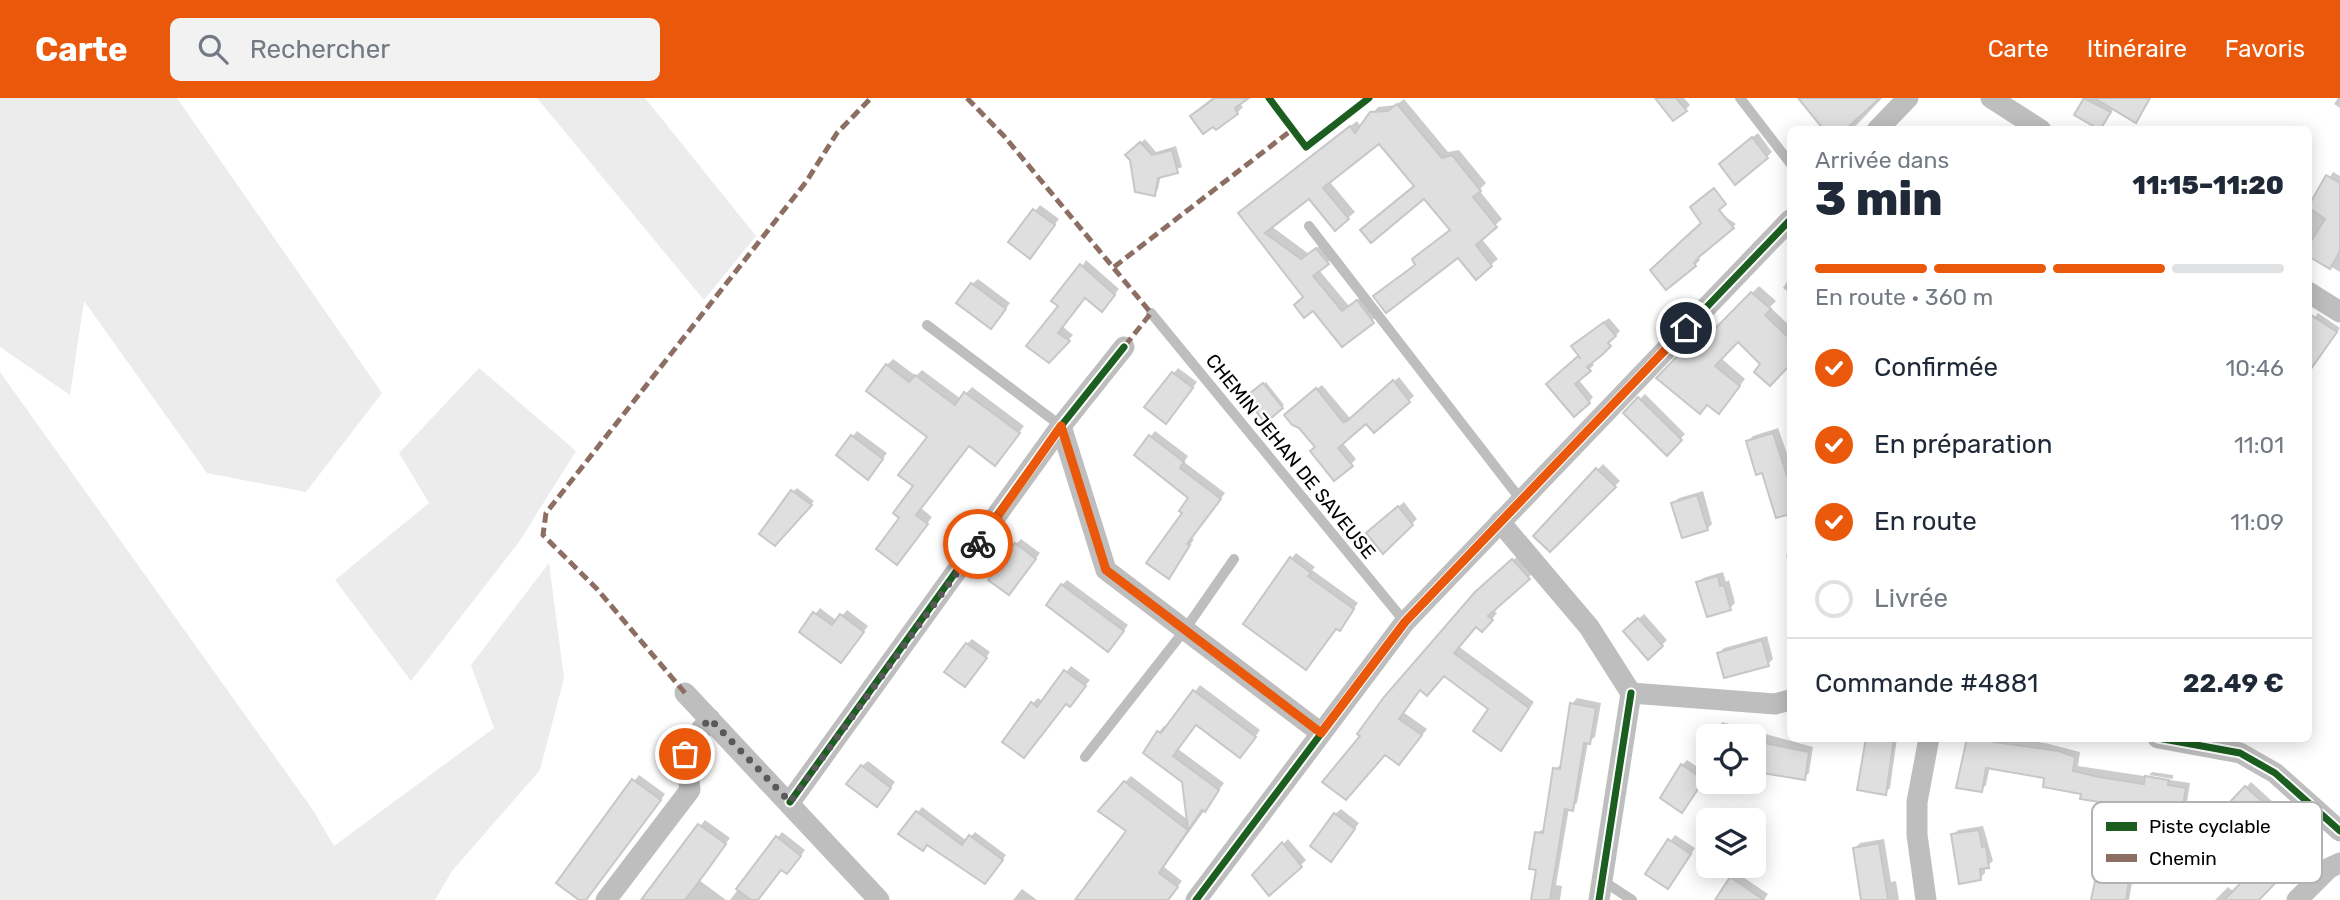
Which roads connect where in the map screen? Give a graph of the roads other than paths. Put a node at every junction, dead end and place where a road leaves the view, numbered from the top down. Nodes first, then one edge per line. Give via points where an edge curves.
1 (1740, 98) edge
2 (1908, 98) edge
3 (1991, 98) edge
4 (1881, 126) edge
5 (2035, 126) edge
6 (1787, 159) edge
7 (1787, 223) edge
8 (1309, 226) dead end
9 (2312, 294) edge
10 (2340, 312) edge
11 (1151, 313) dead end
12 (927, 325) dead end
13 (1124, 347) dead end
14 (1061, 426) junction
15 (1521, 500) junction
16 (1500, 522) junction
17 (1234, 559) dead end
18 (1405, 622) junction
19 (1184, 631) junction
20 (685, 693) dead end
21 (1631, 693) junction
22 (1787, 701) edge
23 (710, 719) junction
24 (1321, 733) junction
25 (1928, 742) edge
26 (2180, 742) edge
27 (1085, 757) dead end
28 (790, 802) junction
29 (2308, 802) edge
30 (2322, 815) edge
31 (2340, 831) edge
32 (2340, 863) edge
33 (2322, 875) edge
34 (2314, 883) edge
35 (1601, 890) edge
36 (606, 900) edge
37 (879, 900) edge
38 (1196, 900) edge
39 (1632, 900) edge
40 (1926, 900) edge
41 (2297, 900) edge

1 - 6 lane
2 - 4 street
3 - 5 street
7 - 15 street
8 - 15 lane
9 - 10 street
11 - 18 lane, CHEMIN JEHAN DE SAVEUSE
12 - 14 lane
13 - 14 street
14 - 19 street via 1106,570
14 - 28 street
15 - 16 street
16 - 18 street
16 - 21 street via 1588,627
17 - 19 lane
18 - 24 street
19 - 24 street
19 - 27 lane
20 - 23 street
21 - 22 street via 1775,704
21 - 35 street
23 - 28 street
23 - 36 street via 685,749 690,790
24 - 38 street
25 - 40 street via 1917,802
26 - 29 street via 2240,753 2275,773
28 - 37 street
30 - 31 street
32 - 33 street
34 - 41 street
35 - 39 lane

